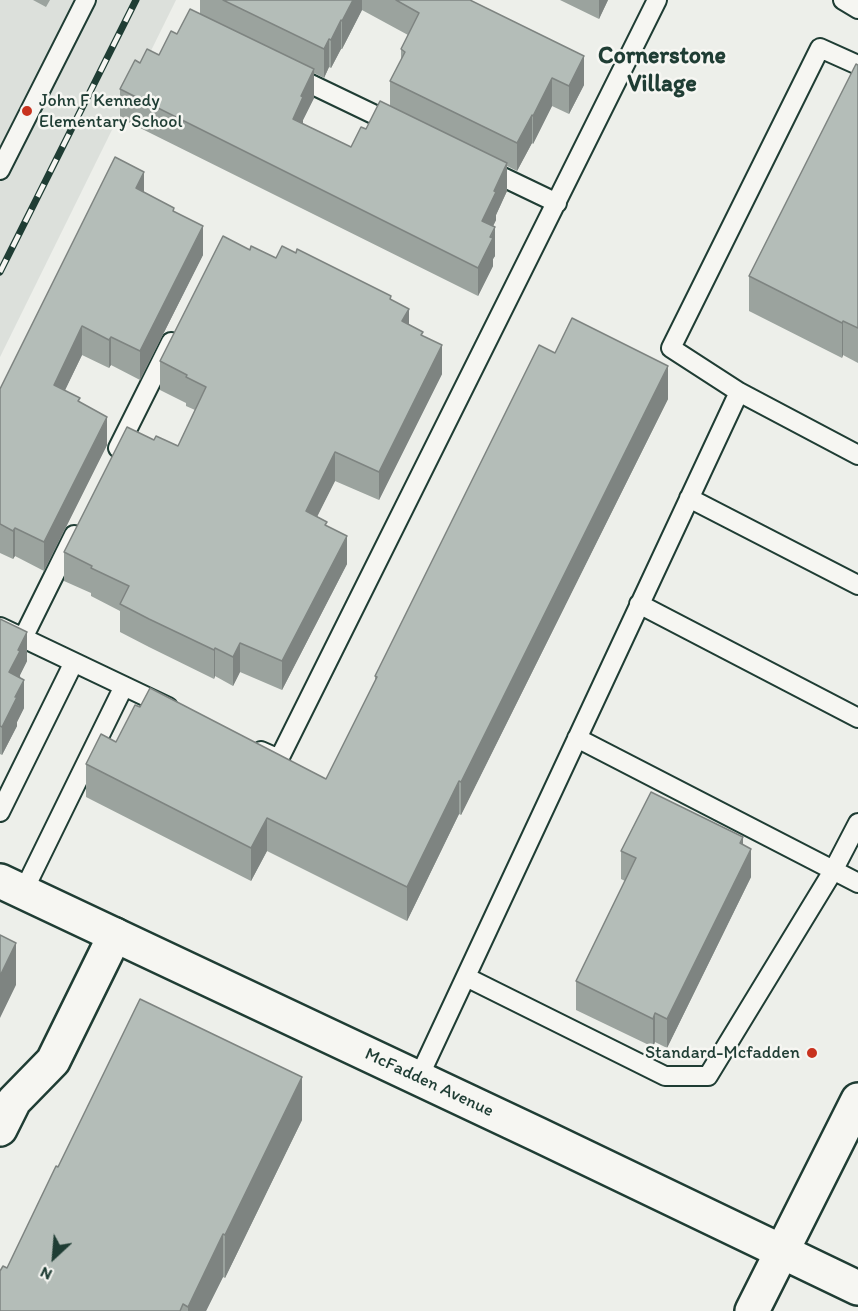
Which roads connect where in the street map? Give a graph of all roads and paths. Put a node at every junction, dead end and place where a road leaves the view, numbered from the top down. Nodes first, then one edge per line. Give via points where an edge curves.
1 (86, 0) edge
2 (657, 0) edge
3 (843, 0) edge
4 (858, 9) edge
5 (858, 65) edge
6 (276, 67) edge
7 (417, 135) edge
8 (470, 161) edge
9 (0, 170) edge
10 (557, 203) junction
11 (181, 322) edge
12 (739, 392) junction
13 (858, 455) edge
14 (113, 459) edge
15 (689, 498) junction
16 (81, 522) edge
17 (858, 585) edge
18 (639, 604) junction
19 (0, 627) edge
20 (23, 638) junction
21 (74, 662) junction
22 (124, 686) junction
23 (186, 715) edge
24 (858, 718) edge
25 (577, 738) junction
26 (248, 745) edge
27 (0, 812) edge
28 (858, 823) edge
29 (833, 871) junction
30 (858, 883) edge
31 (11, 886) edge
32 (115, 935) junction
33 (466, 977) junction
34 (418, 1078) junction
35 (858, 1100) edge
36 (0, 1129) edge
37 (782, 1251) junction
38 (858, 1288) edge
39 (752, 1311) edge

1 - 9 lane
2 - 10 lane
3 - 4 lane
5 - 12 lane via 820,48 671,348
6 - 7 lane
8 - 10 lane
10 - 26 lane via 279,759
11 - 14 lane
12 - 13 lane
12 - 15 lane
15 - 17 lane
15 - 18 lane
16 - 20 lane
18 - 24 lane
18 - 25 lane
19 - 20 lane
20 - 21 lane
21 - 22 lane
21 - 27 lane
22 - 23 lane
22 - 31 lane
25 - 29 lane
25 - 33 lane
28 - 29 lane
29 - 30 lane
29 - 33 lane via 708,1077 665,1076
31 - 32 street, McFadden Avenue
32 - 34 street, McFadden Avenue
32 - 36 street via 53,1061 14,1101
33 - 34 lane
34 - 37 street, McFadden Avenue
35 - 37 street
37 - 38 street, McFadden Avenue
37 - 39 street

